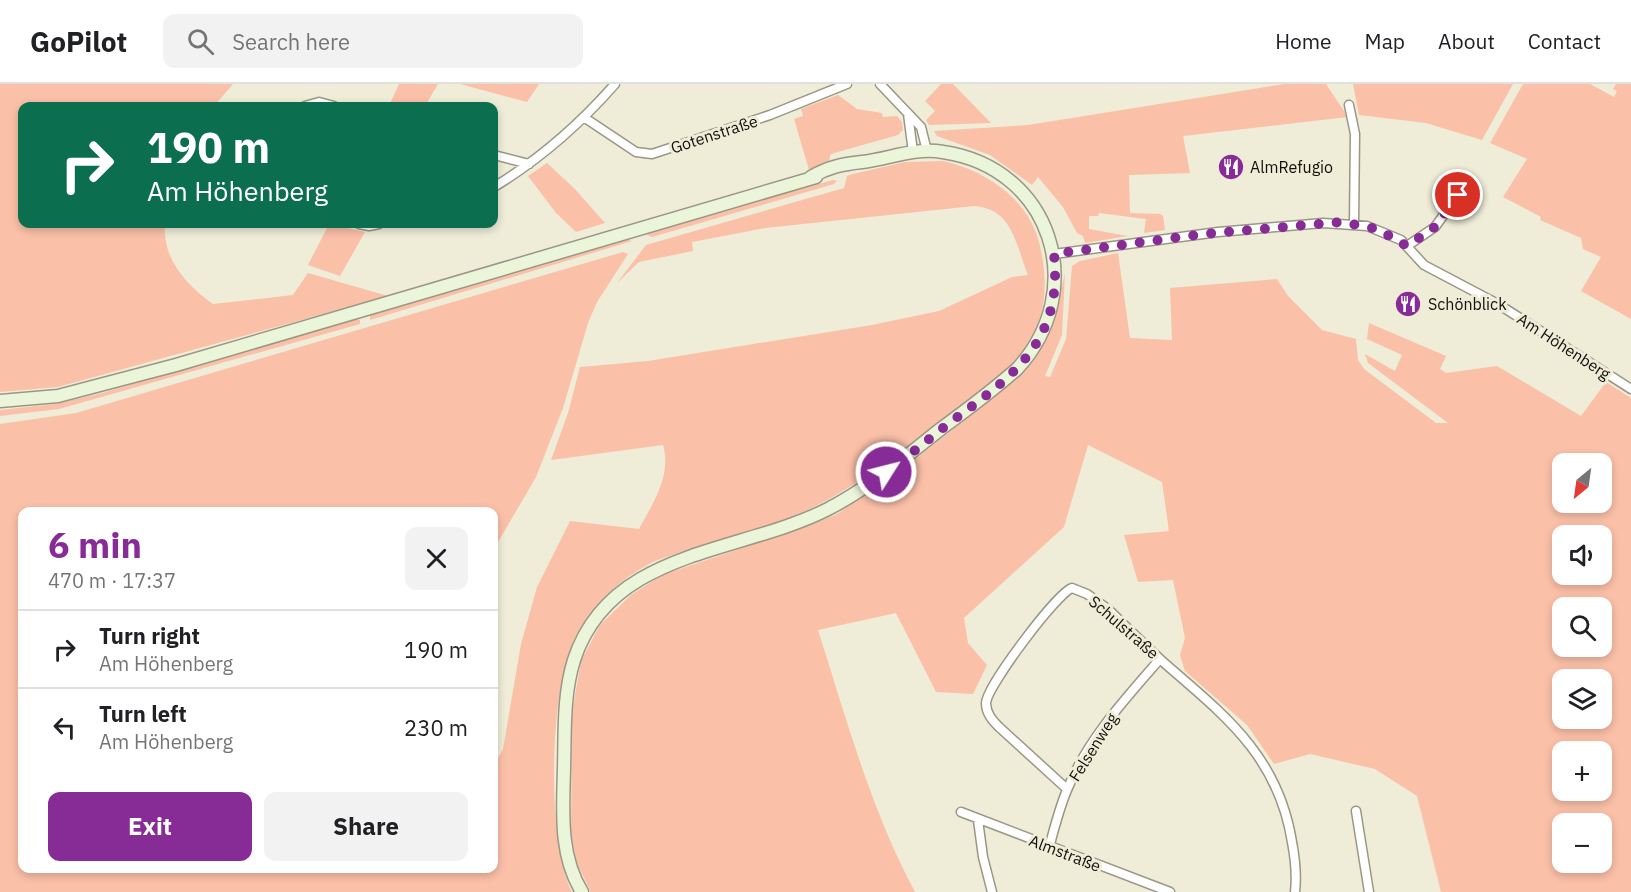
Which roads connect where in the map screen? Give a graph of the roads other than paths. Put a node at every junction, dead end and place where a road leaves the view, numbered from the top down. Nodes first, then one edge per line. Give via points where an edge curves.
1 (615, 84) edge
2 (847, 84) edge
3 (880, 84) edge
4 (1349, 105) dead end
5 (908, 114) junction
6 (585, 118) junction
7 (927, 151) junction
8 (913, 152) junction
9 (498, 156) edge
10 (529, 164) junction
11 (498, 184) edge
12 (1458, 195) dead end
13 (1354, 223) junction
14 (1407, 246) junction
15 (1054, 254) junction
16 (1631, 389) edge
17 (0, 401) edge
18 (1160, 659) junction
19 (1067, 789) junction
20 (1356, 812) dead end
21 (961, 813) dead end
22 (978, 820) junction
23 (1049, 848) junction
24 (582, 892) edge
25 (992, 892) edge
26 (1170, 892) edge
27 (1295, 892) edge
28 (1370, 892) edge

1 - 6 street
2 - 6 street, Gotenstraße via 770,115 652,154 636,152
3 - 5 street
4 - 13 street via 1355,134
5 - 7 street via 921,127
5 - 8 street
6 - 10 street
7 - 8 main road
7 - 15 main road via 964,157 1008,180 1040,216
8 - 17 main road via 862,162 844,171 811,177 187,362 58,396
9 - 10 street
10 - 11 street
12 - 14 street via 1435,227
13 - 14 street, Am Höhenberg via 1386,233
13 - 15 street, Am Höhenberg via 1204,234
14 - 16 street, Am Höhenberg via 1424,266 1498,304
15 - 24 main road via 1055,292 1046,328 1025,361 979,401 853,495 798,522 650,573 625,589 600,614 574,660 566,701 564,840 571,872
18 - 19 street, Felsenweg via 1112,715
18 - 19 street, Schulstraße via 1109,610 1072,588 1052,607 997,679 986,700 991,719
18 - 27 street, Schulstraße via 1231,721 1267,766 1290,826
19 - 23 street, Felsenweg
20 - 28 street
21 - 22 street, Almstraße
22 - 23 street, Almstraße
22 - 25 street
23 - 26 street, Almstraße

